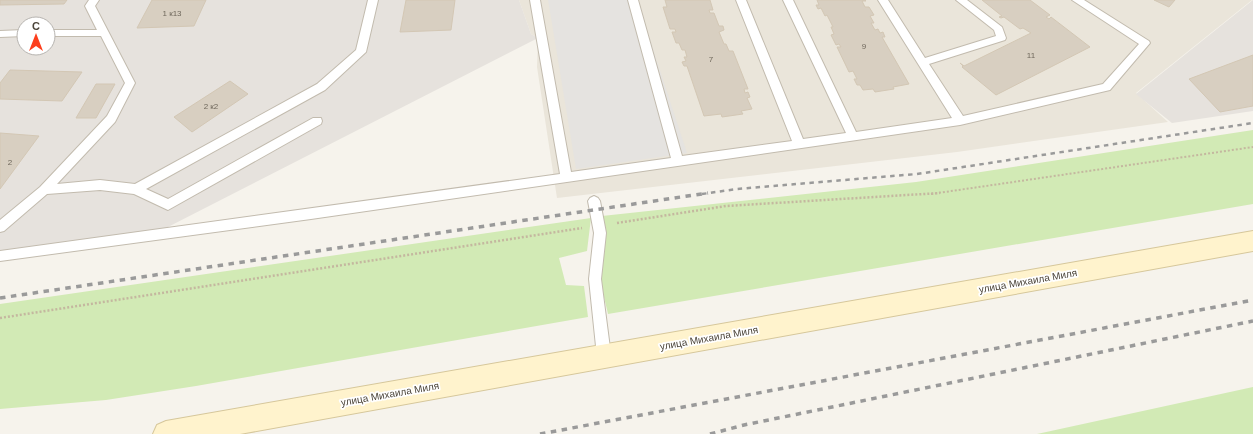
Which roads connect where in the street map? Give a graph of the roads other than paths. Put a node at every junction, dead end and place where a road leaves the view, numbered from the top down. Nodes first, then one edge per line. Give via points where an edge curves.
1 (94, 0) edge
2 (373, 0) edge
3 (536, 0) edge
4 (633, 0) edge
5 (741, 0) edge
6 (788, 0) edge
7 (883, 0) edge
8 (961, 0) edge
9 (1077, 0) edge
10 (56, 33) edge
11 (104, 33) junction
12 (0, 34) edge
13 (16, 34) edge
14 (922, 62) junction
15 (317, 121) dead end
16 (960, 121) junction
17 (853, 137) junction
18 (799, 144) junction
19 (678, 161) junction
20 (566, 178) junction
21 (136, 188) junction
22 (44, 190) junction
23 (594, 201) dead end
24 (0, 227) edge
25 (1253, 241) edge
26 (0, 256) edge
27 (604, 356) junction
28 (166, 434) edge

1 - 11 lane via 90,6
2 - 21 lane via 360,52 322,86
3 - 20 lane
4 - 19 lane
5 - 18 lane
6 - 17 lane
7 - 14 lane
8 - 14 lane via 999,29 1001,38
9 - 16 lane via 1145,43 1106,87
10 - 11 lane
11 - 22 lane via 130,83 111,120
12 - 13 lane
14 - 16 lane
15 - 21 lane via 168,205
16 - 17 lane
17 - 18 lane
18 - 19 lane
19 - 20 lane
20 - 26 lane
21 - 22 lane via 100,185
22 - 24 lane
23 - 27 lane via 600,233 595,279
25 - 27 main road, улица Михаила Миля
27 - 28 main road, улица Михаила Миля

